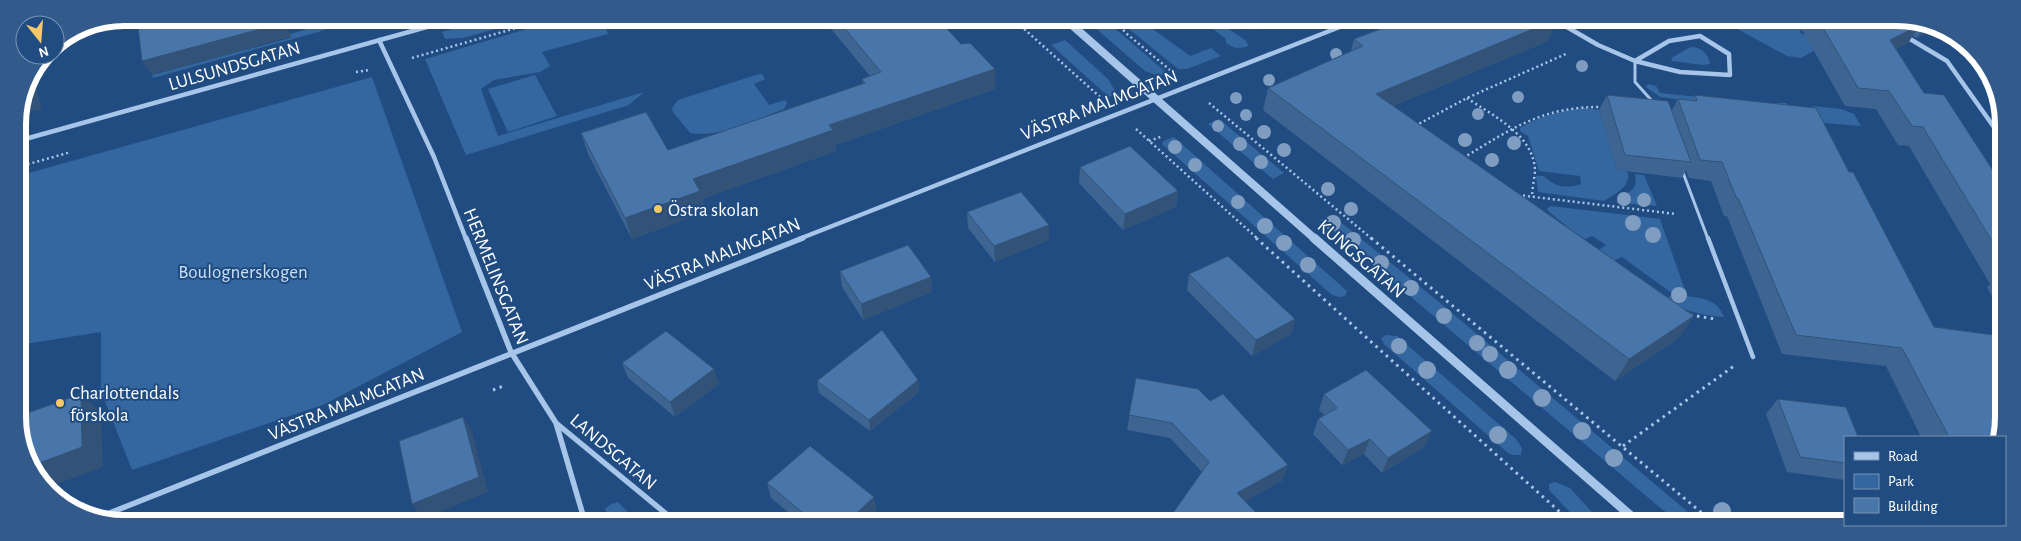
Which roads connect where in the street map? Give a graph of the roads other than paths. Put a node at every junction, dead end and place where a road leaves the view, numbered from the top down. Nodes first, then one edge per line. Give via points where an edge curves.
1 (430, 26) edge
2 (1073, 26) edge
3 (1342, 26) edge
4 (1565, 26) edge
5 (1895, 32) edge
6 (379, 40) junction
7 (1635, 61) junction
8 (1156, 98) junction
9 (1656, 105) edge
10 (1995, 127) edge
11 (26, 139) edge
12 (1680, 164) edge
13 (511, 352) junction
14 (1753, 356) road end
15 (556, 423) junction
16 (108, 514) edge
17 (583, 515) edge
18 (668, 515) edge
19 (1629, 515) edge

1 - 6 street, LULSUNDSGATAN
2 - 8 street, KUNGSGATAN
3 - 8 street, VÄSTRA MALMGATAN
4 - 7 street
5 - 10 street via 1947,61
6 - 11 street, LULSUNDSGATAN
6 - 13 street, HERMELINSGATAN via 434,157
7 - 7 street via 1680,72 1730,75 1729,54 1700,36 1669,41
7 - 9 lane via 1635,82
8 - 13 street, VÄSTRA MALMGATAN
8 - 19 street, KUNGSGATAN
12 - 14 lane
13 - 15 street, HERMELINSGATAN
13 - 16 street, VÄSTRA MALMGATAN
15 - 17 street, HERMELINSGATAN
15 - 18 street, LANDSGATAN

